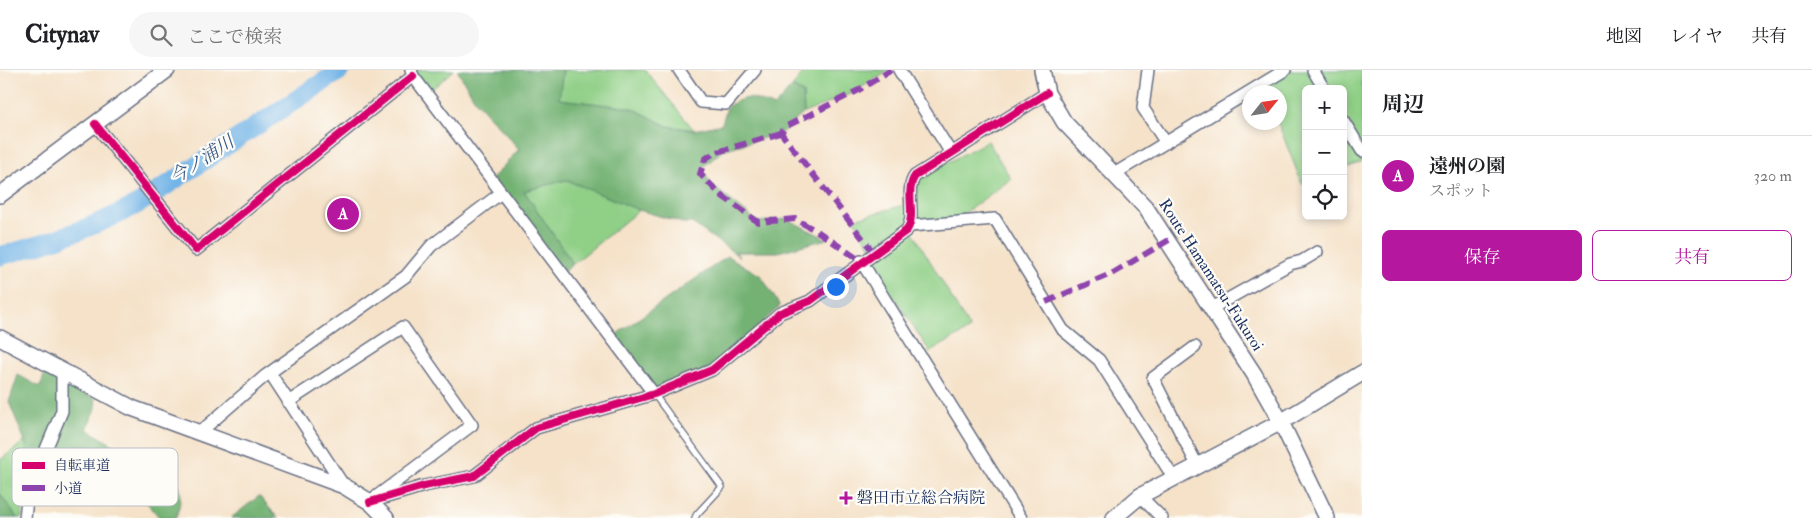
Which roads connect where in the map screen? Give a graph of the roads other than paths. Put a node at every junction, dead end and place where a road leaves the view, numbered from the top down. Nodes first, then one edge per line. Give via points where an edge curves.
1 (167, 70) edge
2 (755, 70) edge
3 (899, 70) edge
4 (1042, 70) edge
5 (1148, 70) edge
6 (1285, 70) edge
7 (1313, 70) edge
8 (412, 73) edge
9 (685, 73) edge
10 (1322, 85) edge
11 (1047, 93) junction
12 (95, 124) junction
13 (1347, 127) edge
14 (1166, 143) junction
15 (1362, 151) edge
16 (951, 154) junction
17 (1114, 174) junction
18 (2, 188) edge
19 (501, 193) junction
20 (910, 226) junction
21 (1317, 252) dead end
22 (861, 261) junction
23 (1212, 308) junction
24 (0, 338) edge
25 (1195, 347) dead end
26 (62, 370) junction
27 (270, 373) junction
28 (1362, 373) edge
29 (654, 394) junction
30 (288, 402) junction
31 (1281, 422) junction
32 (199, 433) junction
33 (46, 448) edge
34 (1197, 465) junction
35 (1173, 477) junction
36 (344, 486) junction
37 (1140, 496) junction
38 (370, 502) junction
39 (386, 518) edge
40 (695, 518) edge
41 (1021, 518) edge
42 (1114, 518) edge
43 (1162, 518) edge
44 (1327, 518) edge

1 - 12 street
2 - 9 street via 726,104 701,102
3 - 16 street
4 - 11 street, Route Hamamatsu-Fukuroi
5 - 14 street via 1143,108
6 - 14 street
7 - 10 street
8 - 12 street via 196,250
8 - 19 street
11 - 16 street
11 - 17 street, Route Hamamatsu-Fukuroi via 1064,122
12 - 18 street
13 - 15 street
14 - 17 street
16 - 20 street via 915,176 911,182
17 - 23 street, Route Hamamatsu-Fukuroi via 1146,208
19 - 27 street via 431,246 406,276
19 - 29 street
20 - 22 street
20 - 35 street via 995,220 1063,330 1100,360
21 - 23 street
22 - 29 street via 810,300 780,313 712,370
22 - 41 street
23 - 31 street, Route Hamamatsu-Fukuroi
24 - 26 street
25 - 34 street via 1153,378
26 - 32 street via 132,408
26 - 33 street via 62,411
27 - 30 street
27 - 32 street
28 - 31 street
29 - 38 street via 536,428 474,476
29 - 40 lane via 722,486
30 - 36 street
30 - 38 street via 403,327 472,425
31 - 34 street
31 - 44 street, Route Hamamatsu-Fukuroi
32 - 36 street
34 - 35 street
35 - 37 street
36 - 38 street
37 - 42 street
37 - 43 street
38 - 39 street

